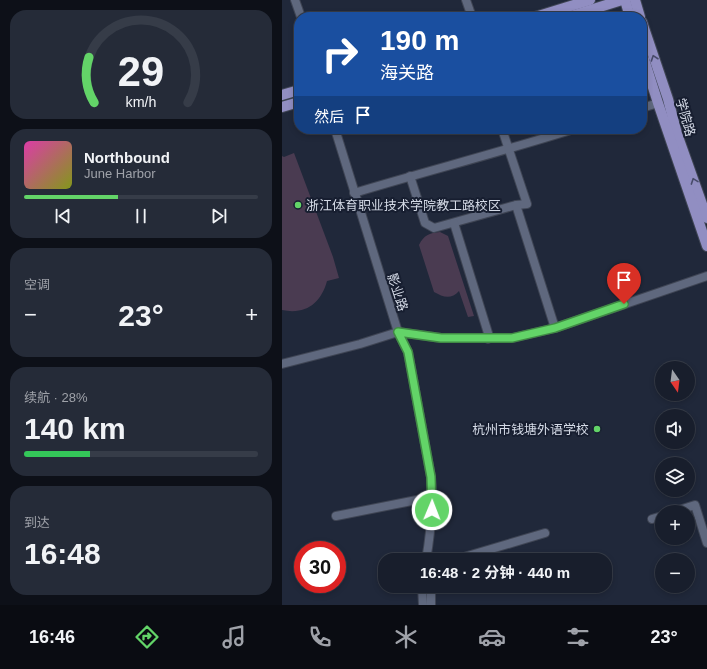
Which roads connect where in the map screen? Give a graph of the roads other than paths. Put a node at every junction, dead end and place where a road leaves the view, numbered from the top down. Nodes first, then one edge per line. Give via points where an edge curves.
1 (295, 0) edge
2 (466, 0) edge
3 (590, 0) edge
4 (623, 0) edge
5 (635, 0) edge
6 (299, 12) edge
7 (470, 12) edge
8 (551, 12) edge
9 (584, 12) edge
10 (628, 12) edge
11 (639, 12) edge
12 (647, 37) edge
13 (647, 69) edge
14 (294, 92) edge
15 (282, 96) edge
16 (294, 103) edge
17 (658, 103) junction
18 (647, 106) edge
19 (282, 107) edge
20 (336, 134) edge
21 (504, 134) edge
22 (558, 134) edge
23 (509, 149) junction
24 (410, 176) junction
25 (354, 193) junction
26 (516, 205) junction
27 (707, 218) edge
28 (454, 223) junction
29 (707, 246) edge
30 (707, 276) edge
31 (555, 328) junction
32 (398, 332) junction
33 (488, 339) junction
34 (282, 364) edge
35 (432, 496) junction
36 (695, 505) edge
37 (336, 516) dead end
38 (655, 518) edge
39 (652, 519) dead end
40 (545, 533) dead end
41 (707, 543) edge
42 (427, 553) edge
43 (478, 553) edge
44 (422, 593) edge
45 (431, 593) edge
46 (423, 605) edge
47 (431, 605) edge

1 - 6 street
2 - 7 street
3 - 8 main road
4 - 9 main road
4 - 10 main road
5 - 11 main road
27 -> 12 main road, 学院路 via 677,134
13 - 17 main road, 学院路
14 - 15 main road
16 - 19 main road
17 - 18 street
17 - 29 main road, 学院路
20 - 25 street, 影业路
21 - 23 street
22 - 23 street
23 - 24 street
23 - 26 street via 527,204
24 - 25 street
24 - 28 street via 425,223 434,228
25 - 32 street, 影业路
26 - 28 street
26 - 31 street
28 - 33 street
30 - 31 street
31 - 33 street via 512,338
32 - 33 street via 441,338
32 - 34 street
32 - 35 street, 影业路 via 408,352 431,477
35 - 37 street
35 - 42 street, 影业路
36 - 41 street
38 - 39 street
40 - 43 street
44 - 46 street
45 - 47 street

